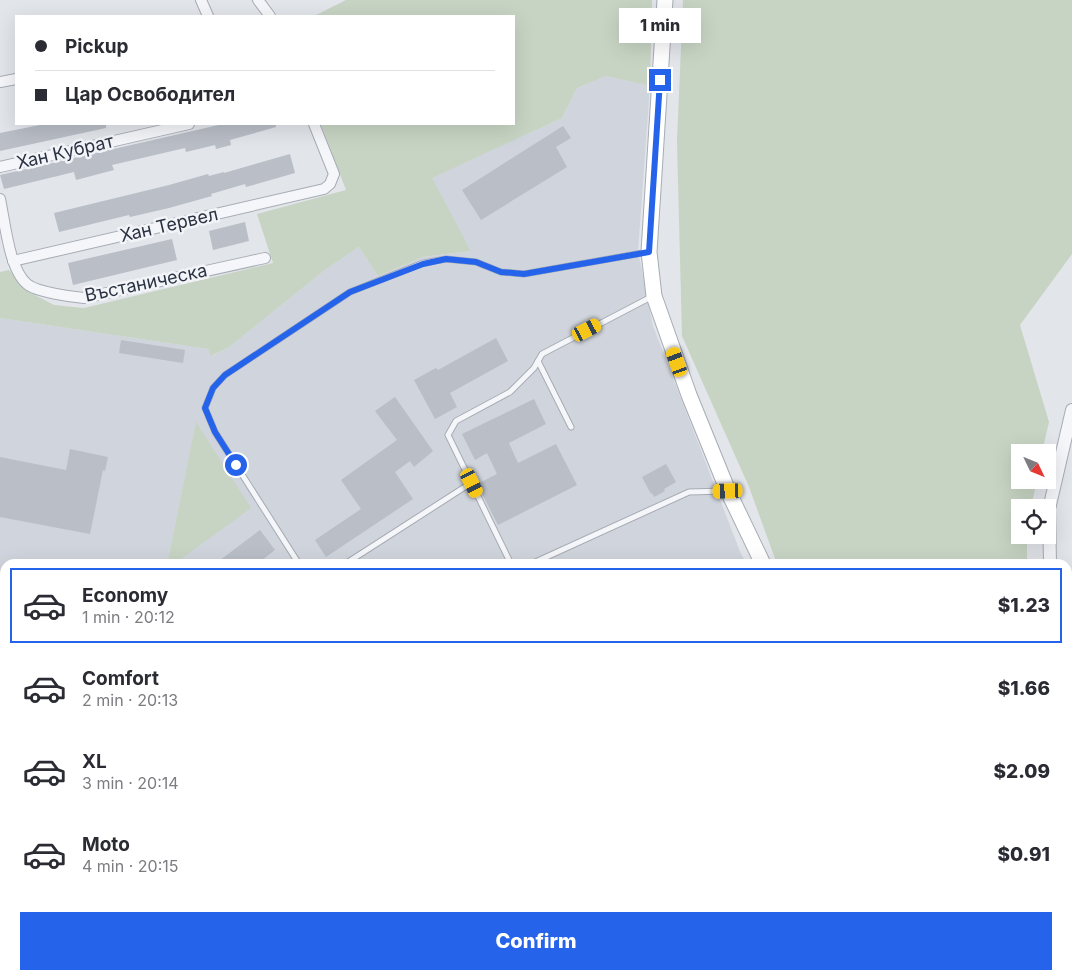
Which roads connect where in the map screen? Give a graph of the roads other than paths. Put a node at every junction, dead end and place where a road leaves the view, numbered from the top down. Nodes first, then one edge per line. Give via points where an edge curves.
1 (201, 0) edge
2 (258, 0) edge
3 (665, 0) edge
4 (208, 15) edge
5 (269, 15) edge
6 (15, 79) edge
7 (0, 82) edge
8 (185, 125) edge
9 (314, 125) edge
10 (0, 167) edge
11 (0, 199) edge
12 (649, 252) junction
13 (265, 258) dead end
14 (13, 261) junction
15 (654, 296) junction
16 (538, 361) junction
17 (1072, 410) edge
18 (571, 427) dead end
19 (472, 483) junction
20 (728, 491) junction
21 (296, 559) edge
22 (353, 559) edge
23 (509, 559) edge
24 (542, 559) edge
25 (761, 559) edge
26 (1050, 559) edge

1 - 4 street
2 - 5 street
3 - 12 main road
6 - 7 street
8 - 10 street, Хан Кубрат
9 - 14 street, Хан Тервел via 334,174 324,190
11 - 14 street, Въстаническа
12 - 15 main road
12 - 21 lane via 524,274 501,272 476,262 446,259 423,264 350,292 225,375 213,388 205,408 215,432
13 - 14 street, Въстаническа via 84,298 28,285
15 - 16 lane via 542,354
15 - 20 main road
16 - 18 lane
16 - 19 lane via 510,392 456,421 448,435
17 - 26 street via 1049,509
19 - 22 lane
19 - 23 lane
20 - 24 lane via 689,492
20 - 25 main road

